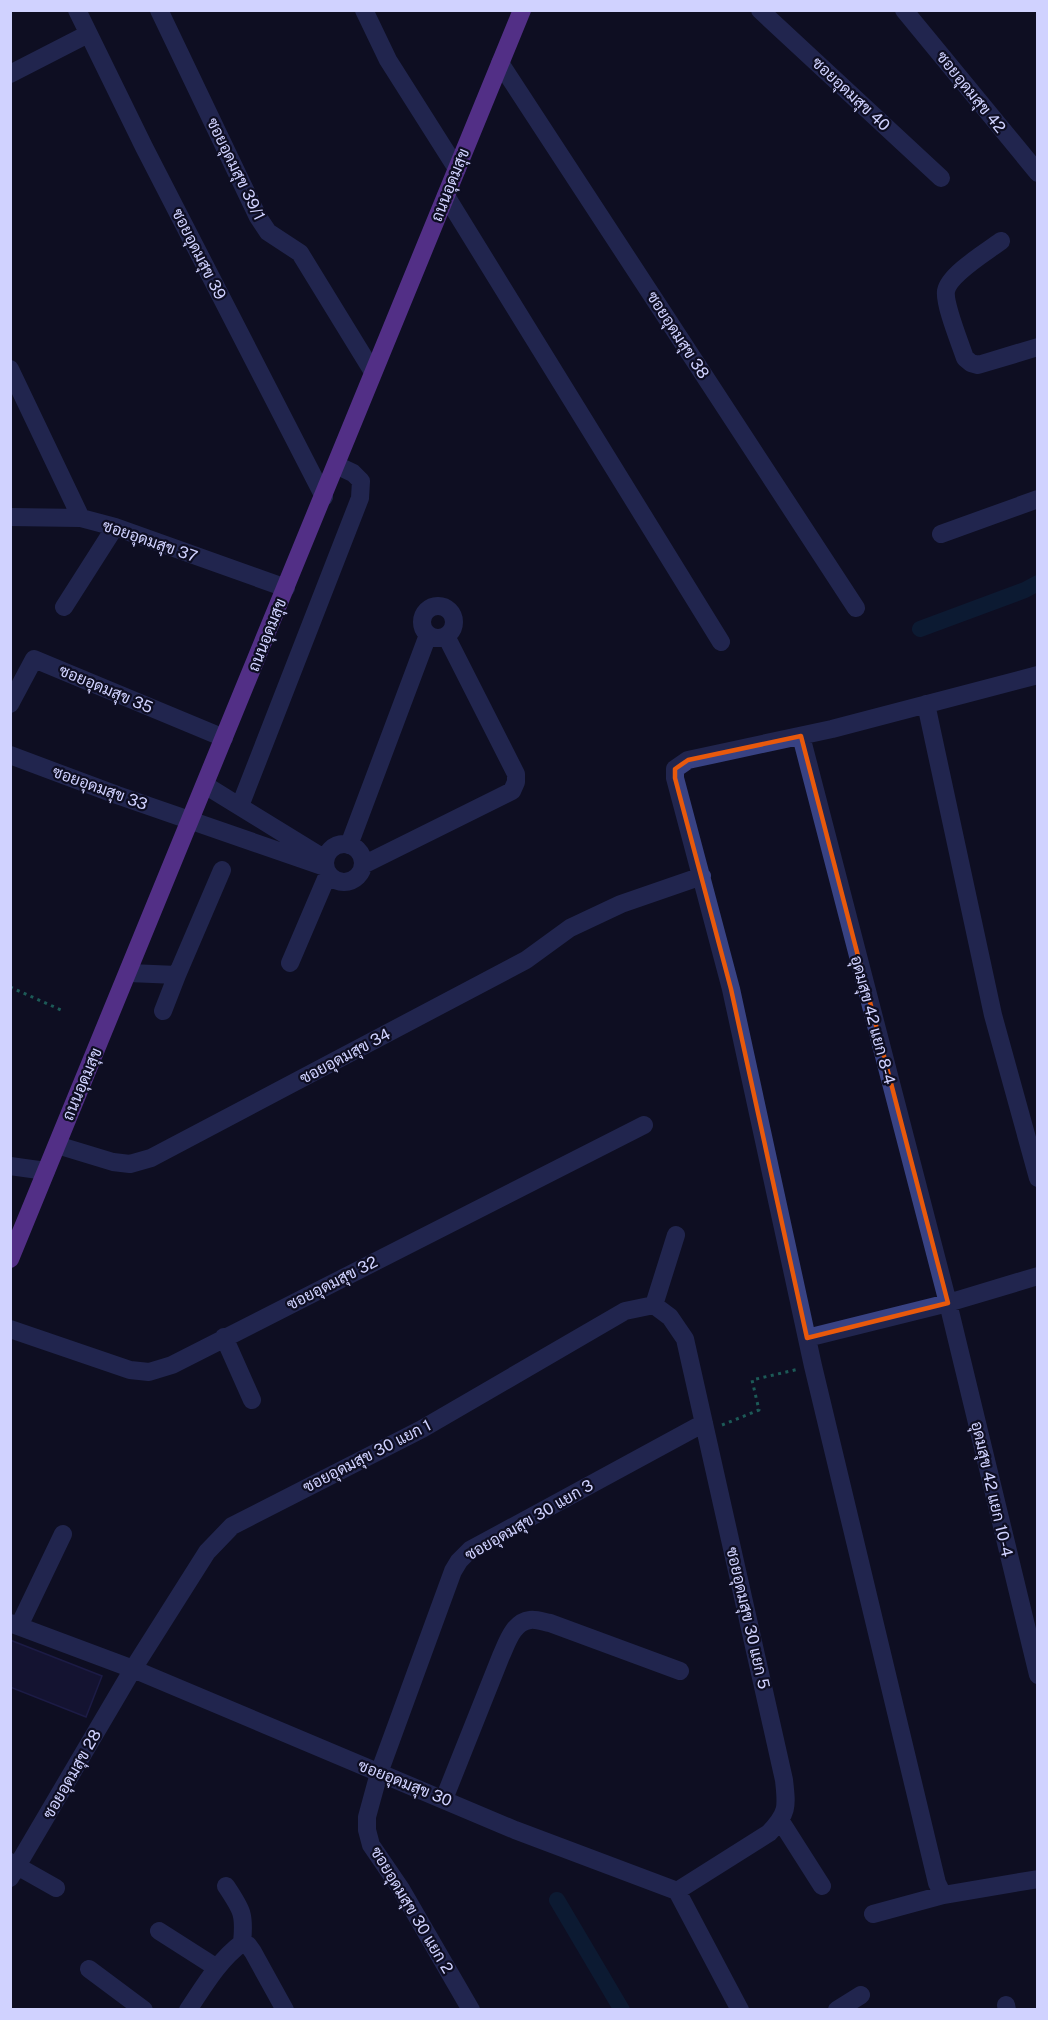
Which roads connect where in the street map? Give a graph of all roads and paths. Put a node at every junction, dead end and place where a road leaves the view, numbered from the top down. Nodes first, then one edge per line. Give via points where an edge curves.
1 (77, 10) edge
2 (159, 10) edge
3 (364, 10) edge
4 (522, 10) edge
5 (760, 10) edge
6 (904, 10) edge
7 (88, 34) junction
8 (500, 63) junction
9 (10, 74) edge
10 (457, 169) junction
11 (1038, 173) edge
12 (941, 178) dead end
13 (446, 196) junction
14 (1001, 241) dead end
15 (1038, 347) edge
16 (10, 369) edge
17 (373, 372) junction
18 (336, 465) junction
19 (324, 497) junction
20 (1038, 499) edge
21 (10, 517) edge
22 (81, 518) junction
23 (115, 527) junction
24 (941, 534) dead end
25 (286, 588) junction
26 (64, 607) dead end
27 (856, 608) dead end
28 (721, 642) dead end
29 (1038, 675) edge
30 (11, 703) edge
31 (926, 704) junction
32 (801, 736) junction
33 (224, 738) junction
34 (10, 755) edge
35 (205, 785) junction
36 (240, 806) junction
37 (190, 820) junction
38 (349, 845) junction
39 (363, 865) junction
40 (326, 867) junction
41 (222, 870) dead end
42 (702, 876) junction
43 (290, 963) dead end
44 (129, 973) junction
45 (177, 975) junction
46 (10, 987) edge
47 (61, 1010) dead end
48 (163, 1011) dead end
49 (644, 1125) dead end
50 (57, 1145) junction
51 (10, 1166) edge
52 (46, 1171) junction
53 (1038, 1178) edge
54 (676, 1235) dead end
55 (10, 1258) edge
56 (1038, 1276) edge
57 (948, 1303) junction
58 (654, 1305) junction
59 (10, 1329) edge
60 (224, 1337) junction
61 (807, 1338) junction
62 (813, 1366) junction
63 (252, 1400) dead end
64 (705, 1428) junction
65 (63, 1534) dead end
66 (15, 1624) edge
67 (133, 1669) junction
68 (680, 1671) dead end
69 (1038, 1675) edge
70 (379, 1773) junction
71 (444, 1799) junction
72 (780, 1820) junction
73 (13, 1869) edge
74 (1038, 1879) edge
75 (226, 1886) dead end
76 (822, 1886) dead end
77 (56, 1888) dead end
78 (677, 1891) junction
79 (943, 1895) junction
80 (873, 1914) dead end
81 (159, 1931) dead end
82 (237, 1947) junction
83 (217, 1968) junction
84 (89, 1969) dead end
85 (861, 1995) dead end
86 (144, 2010) edge
87 (188, 2010) edge
88 (285, 2010) edge
89 (471, 2010) edge
90 (740, 2010) edge
91 (837, 2010) edge

1 - 7 street, ซอยอุดมสุข 39
2 - 17 street, ซอยอุดมสุข 39/1 via 258,217 268,232 300,253
3 - 10 street via 388,60
4 - 8 main road, ถนนอุดมสุข
5 - 12 street, ซอยอุดมสุข 40
6 - 11 street, ซอยอุดมสุข 42
7 - 9 street
7 - 19 street, ซอยอุดมสุข 39
8 - 10 main road, ถนนอุดมสุข
8 - 27 street, ซอยอุดมสุข 38
10 - 13 main road, ถนนอุดมสุข
13 - 17 main road, ถนนอุดมสุข
13 - 28 street
14 - 15 street via 947,287 947,300 965,358 978,365
16 - 22 street
17 - 18 main road, ถนนอุดมสุข
18 - 19 main road, ถนนอุดมสุข
18 - 36 street via 361,481 360,498
19 - 25 main road, ถนนอุดมสุข
20 - 24 street
21 - 22 street, ซอยอุดมสุข 37
22 - 23 street, ซอยอุดมสุข 37
23 - 25 street, ซอยอุดมสุข 37
23 - 26 street
25 - 33 main road, ถนนอุดมสุข
29 - 31 street
30 - 33 street, ซอยอุดมสุข 35 via 34,659
31 - 32 street
31 - 53 street via 993,1015
32 - 42 street via 688,760 675,769
32 - 57 street, อุดมสุข 42 แยก 8-4
33 - 35 main road, ถนนอุดมสุข
34 - 37 street, ซอยอุดมสุข 33
35 - 36 street
35 - 37 main road, ถนนอุดมสุข
36 - 40 street
37 - 40 street, ซอยอุดมสุข 33
37 - 44 main road, ถนนอุดมสุข
38 - 39 street via 360,853
38 - 39 street via 437,636 516,774 516,782 512,791
38 - 40 street via 332,848
39 - 40 street via 357,877 345,882 333,879
40 - 43 street
41 - 45 street
42 - 50 street, ซอยอุดมสุข 34 via 621,904 570,928 516,965 150,1158 130,1164 113,1162
42 - 61 street via 731,989
44 - 45 street
44 - 50 main road, ถนนอุดมสุข
45 - 48 street
46 - 47 path
49 - 60 street, ซอยอุดมสุข 32
50 - 52 main road, ถนนอุดมสุข
51 - 52 street
52 - 55 main road, ถนนอุดมสุข
54 - 58 street
56 - 57 street
57 - 61 street
57 - 69 street, อุดมสุข 42 แยก 10-4
58 - 64 street, ซอยอุดมสุข 30 แยก 5 via 670,1317 685,1340
58 - 67 street, ซอยอุดมสุข 30 แยก 1 via 625,1311 422,1429 232,1526 207,1552
59 - 60 street, ซอยอุดมสุข 32 via 130,1370 149,1372 172,1365
60 - 63 street
61 - 62 street
62 - 64 path via 752,1380 759,1410
62 - 79 street via 934,1873
64 - 70 street, ซอยอุดมสุข 30 แยก 3 via 498,1534 459,1561
64 - 72 street, ซอยอุดมสุข 30 แยก 5 via 784,1780 787,1804
65 - 66 street
66 - 67 street, ซอยอุดมสุข 30
67 - 70 street, ซอยอุดมสุข 30
67 - 73 street, ซอยอุดมสุข 28
68 - 71 street via 550,1623 530,1620 519,1624 501,1656
70 - 71 street, ซอยอุดมสุข 30
70 - 89 street, ซอยอุดมสุข 30 แยก 2 via 367,1817 371,1845
71 - 78 street, ซอยอุดมสุข 30
72 - 76 street
72 - 78 street via 769,1833
73 - 77 street
74 - 79 street
75 - 82 street via 244,1922
78 - 90 street
79 - 80 street
81 - 83 street
82 - 83 street
82 - 88 street via 248,1945 254,1952
83 - 87 street
84 - 86 street
85 - 91 street

